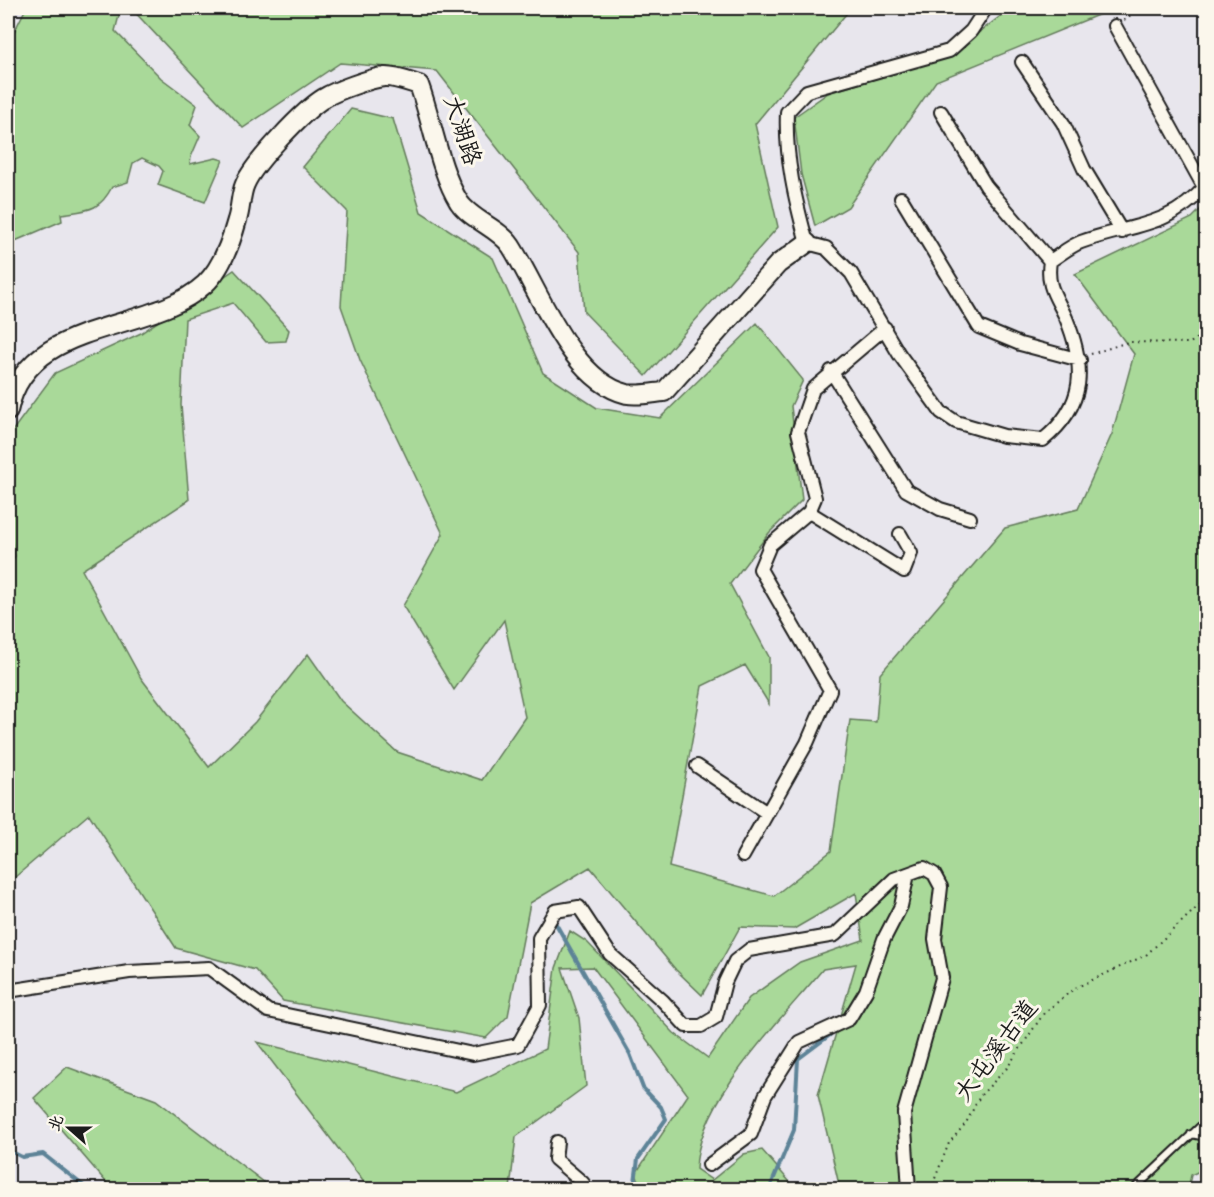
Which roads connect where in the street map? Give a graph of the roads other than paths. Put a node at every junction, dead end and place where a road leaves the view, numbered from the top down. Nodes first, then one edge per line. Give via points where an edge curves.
1 (986, 8) edge
2 (1115, 26) road end
3 (1022, 62) dead end
4 (941, 112) dead end
5 (1206, 188) edge
6 (901, 198) dead end
7 (1122, 232) junction
8 (807, 243) junction
9 (1050, 261) junction
10 (885, 328) junction
11 (1084, 358) junction
12 (831, 371) junction
13 (8, 411) edge
14 (809, 512) junction
15 (970, 518) dead end
16 (900, 534) dead end
17 (698, 766) dead end
18 (767, 813) junction
19 (743, 856) dead end
20 (908, 874) junction
21 (8, 991) edge
22 (1206, 1121) edge
23 (1191, 1134) junction
24 (1206, 1137) edge
25 (557, 1142) dead end
26 (709, 1164) dead end
27 (581, 1190) edge
28 (909, 1190) edge
29 (1133, 1190) edge

1 - 8 street via 971,31 949,51 807,91 787,112 786,147
2 - 5 street
3 - 7 street via 1063,123 1084,169
4 - 9 street via 986,186
5 - 7 street via 1176,214
6 - 11 street via 979,327 1020,344
7 - 9 street via 1080,242
8 - 10 street via 826,248 851,273
8 - 13 street, 大湖路 via 778,264 664,392 627,394 590,374 544,309 510,244 460,203 443,165 419,85 385,76 324,98 271,146 244,185 238,220 224,259 205,284 175,303 64,341 20,379
9 - 11 street via 1047,279
10 - 11 street via 941,412 956,422 1004,436 1043,440 1063,424 1076,395
10 - 12 street
12 - 14 street via 813,389 798,432 815,498
12 - 15 street via 906,490 940,509
14 - 16 street via 904,571 911,553
14 - 18 street via 770,545 760,570 830,690 807,743
17 - 18 street
18 - 19 street
20 - 21 street via 894,879 836,935 749,950 735,961 716,1017 701,1026 686,1026 610,954 579,907 555,911 539,938 540,1005 518,1045 474,1054 268,1011 208,968 129,972
20 - 26 street via 901,906 884,939 866,991 849,1019 799,1042 765,1096 751,1134
20 - 28 street via 924,868 934,874 941,887 935,939 942,978 904,1113
22 - 23 lane
23 - 24 lane
23 - 29 lane
25 - 27 street via 555,1159 583,1184

